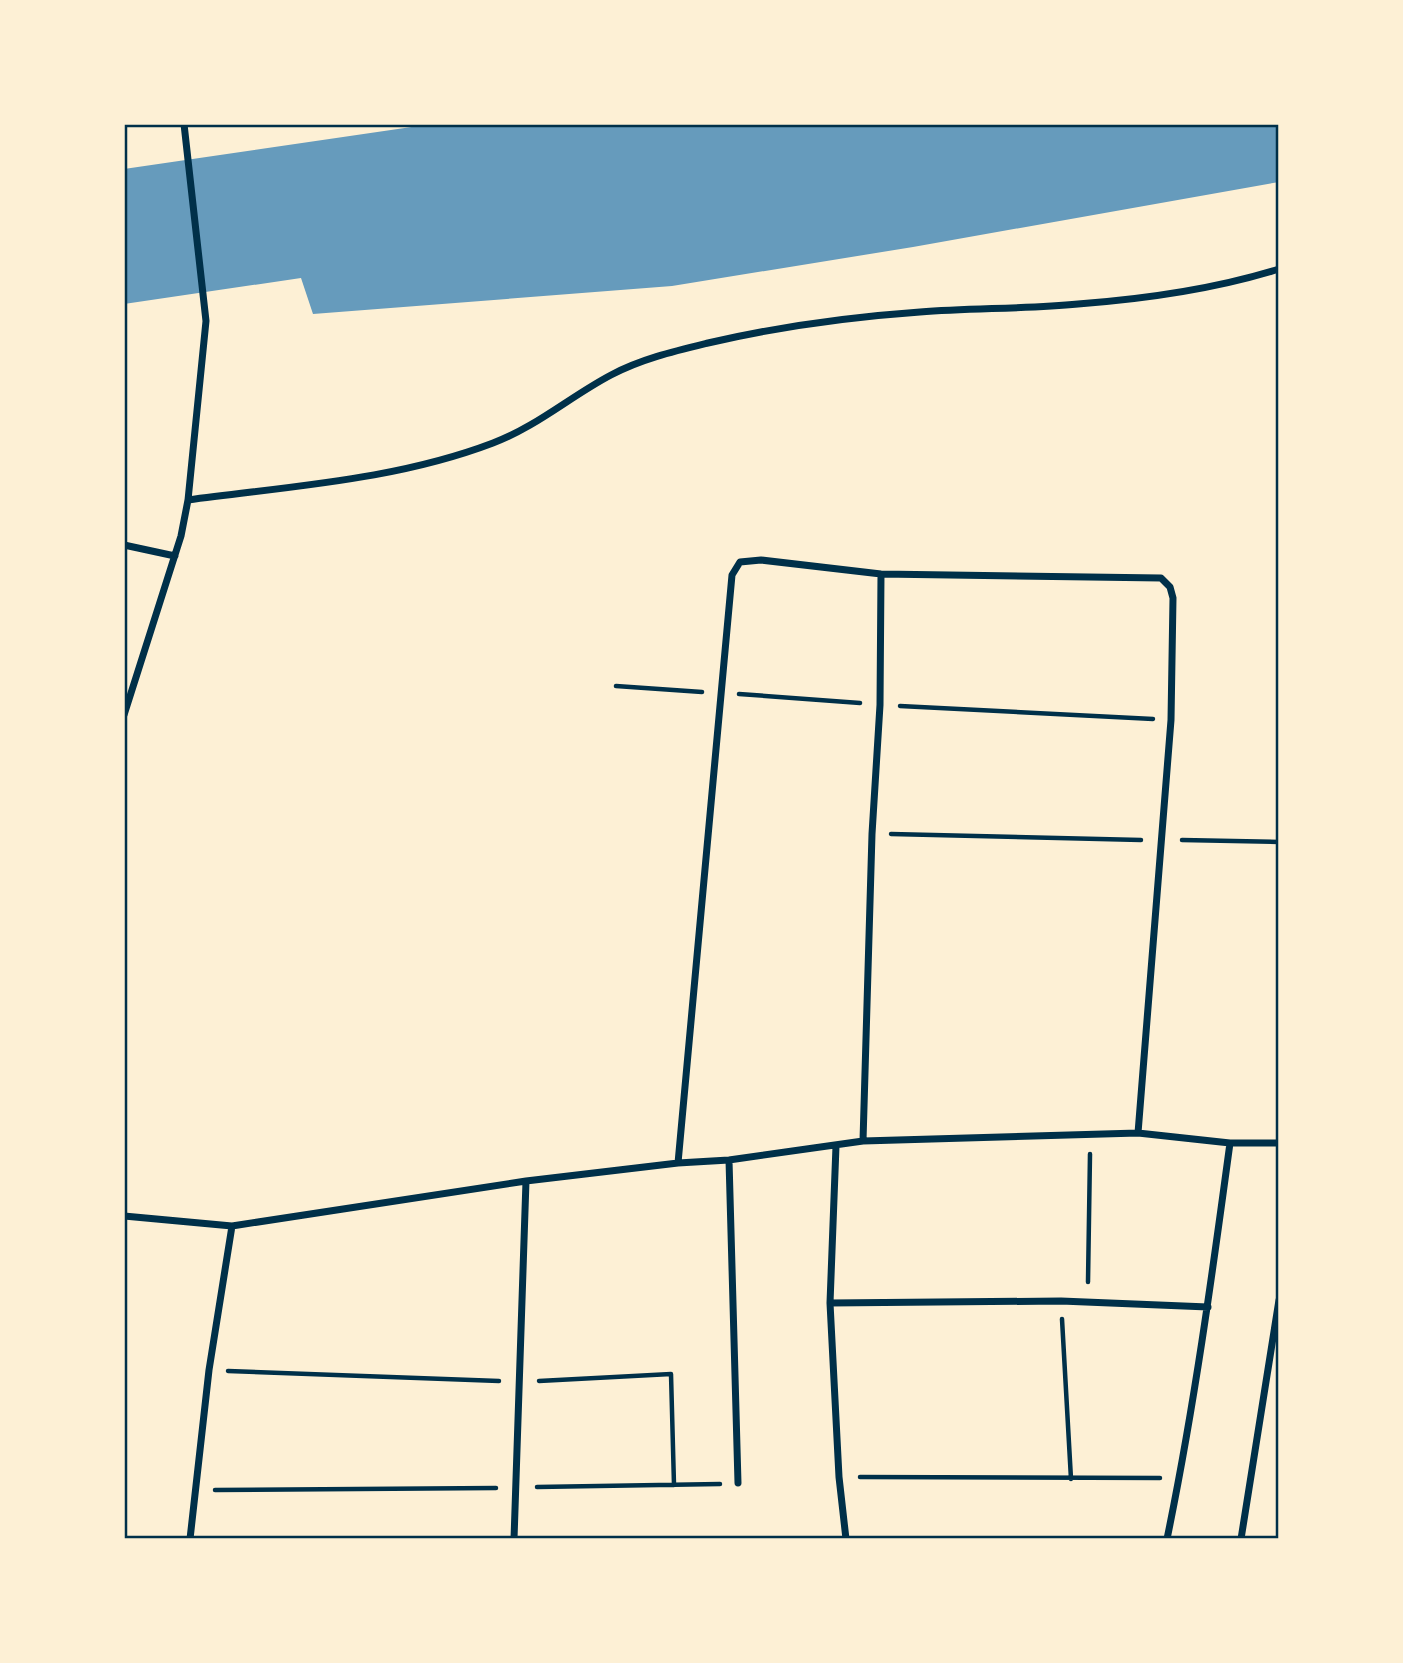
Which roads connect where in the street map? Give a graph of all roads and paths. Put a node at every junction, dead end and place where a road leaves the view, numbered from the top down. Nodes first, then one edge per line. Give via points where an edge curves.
1 (184, 124) edge
2 (1279, 269) edge
3 (188, 500) junction
4 (124, 545) edge
5 (175, 556) junction
6 (881, 575) junction
7 (616, 686) dead end
8 (721, 693) junction
9 (880, 705) junction
10 (124, 715) edge
11 (1171, 720) junction
12 (872, 834) junction
13 (1162, 840) junction
14 (1279, 842) edge
15 (1138, 1133) junction
16 (1090, 1135) junction
17 (863, 1141) junction
18 (1230, 1143) junction
19 (1279, 1143) edge
20 (836, 1146) junction
21 (729, 1160) junction
22 (678, 1163) junction
23 (526, 1181) junction
24 (124, 1216) edge
25 (232, 1226) junction
26 (1279, 1300) edge
27 (1061, 1301) junction
28 (831, 1303) junction
29 (1087, 1303) junction
30 (1208, 1307) junction
31 (209, 1370) junction
32 (521, 1382) junction
33 (839, 1477) junction
34 (1179, 1478) junction
35 (1071, 1479) junction
36 (738, 1483) joint
37 (674, 1485) junction
38 (517, 1487) junction
39 (196, 1490) junction
40 (190, 1539) edge
41 (514, 1539) edge
42 (846, 1539) edge
43 (1167, 1539) edge
44 (1241, 1539) edge

1 - 3 street via 206,321
2 - 3 street via 1206,287 1080,304 843,319 708,343 654,357 614,374 497,442 451,458 384,474
3 - 5 street
4 - 5 street
5 - 10 street
6 - 8 street via 761,560 740,562 732,575
6 - 9 street
6 - 11 street via 1161,578 1170,587 1172,598
7 - 8 path
8 - 9 path
8 - 22 street
9 - 11 path
9 - 12 street
11 - 13 street
12 - 13 path
12 - 17 street
13 - 14 path
13 - 15 street
15 - 16 street
15 - 18 street
16 - 17 street
16 - 29 path
17 - 20 street
18 - 19 street
18 - 30 street
20 - 21 street
20 - 28 street
21 - 22 street
21 - 36 street
22 - 23 street
23 - 25 street
23 - 32 street
24 - 25 street
25 - 31 street
26 - 44 street
27 - 28 street
27 - 29 street
27 - 35 path
28 - 33 street
29 - 30 street
30 - 34 street
31 - 32 path
31 - 39 street
32 - 37 path via 671,1374
32 - 38 street
33 - 35 path
33 - 42 street
34 - 35 path
34 - 43 street
36 - 37 path
37 - 38 path
38 - 39 path
38 - 41 street
39 - 40 street

